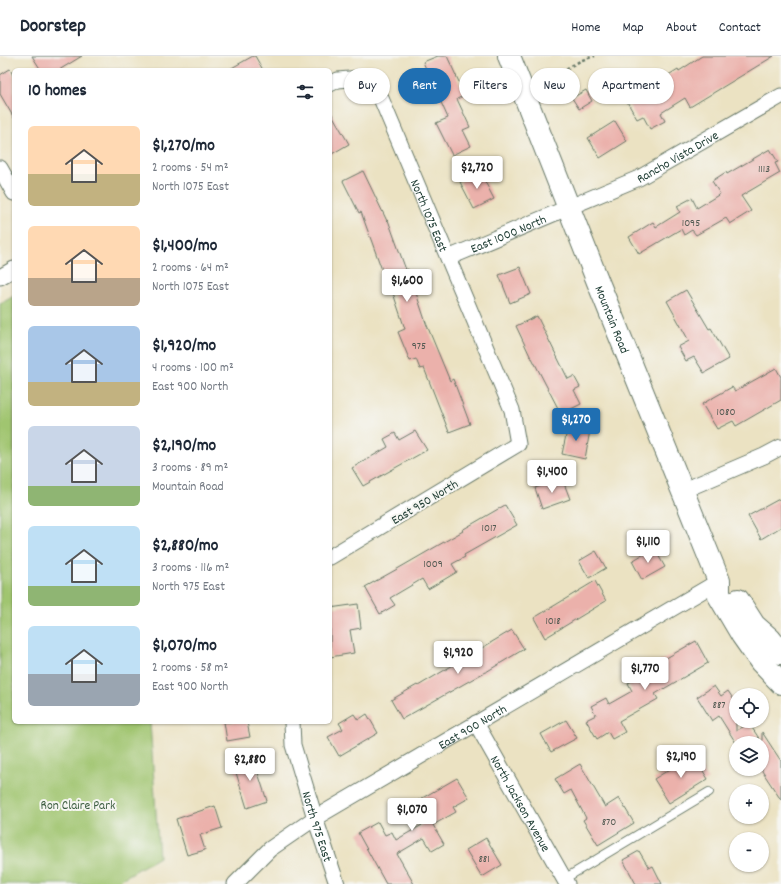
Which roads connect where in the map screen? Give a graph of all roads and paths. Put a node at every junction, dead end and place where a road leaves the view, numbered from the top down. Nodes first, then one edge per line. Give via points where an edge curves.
1 (508, 56) edge
2 (595, 56) edge
3 (332, 83) edge
4 (523, 91) junction
5 (781, 96) edge
6 (0, 168) edge
7 (12, 189) edge
8 (569, 208) junction
9 (448, 258) junction
10 (12, 270) edge
11 (0, 277) edge
12 (518, 444) joint
13 (781, 447) edge
14 (682, 491) junction
15 (332, 556) edge
16 (719, 582) junction
17 (781, 653) edge
18 (781, 683) edge
19 (476, 723) junction
20 (292, 724) edge
21 (709, 792) dead end
22 (314, 818) junction
23 (566, 881) edge
24 (235, 884) edge
25 (337, 884) edge

1 - 4 street, Mountain Road
2 - 4 path via 582,60
3 - 9 street, North 1075 East via 338,80 372,77
4 - 8 street, Mountain Road
5 - 8 street, Rancho Vista Drive via 639,178
6 - 7 street
8 - 9 street, East 1000 North
8 - 14 street, Mountain Road
9 - 12 street, North 1075 East via 512,410
10 - 11 street
12 - 15 street, East 950 North
13 - 14 street
14 - 16 street, Mountain Road
16 - 17 street via 731,588 754,625
16 - 18 street, Mountain Road via 719,596 742,635 761,662
16 - 19 street, East 900 North
19 - 22 street, East 900 North
19 - 23 street, North Jackson Avenue
20 - 22 street, North 975 East via 293,745
21 - 23 lane
22 - 24 street, East 900 North via 270,849
22 - 25 street, North 975 East

